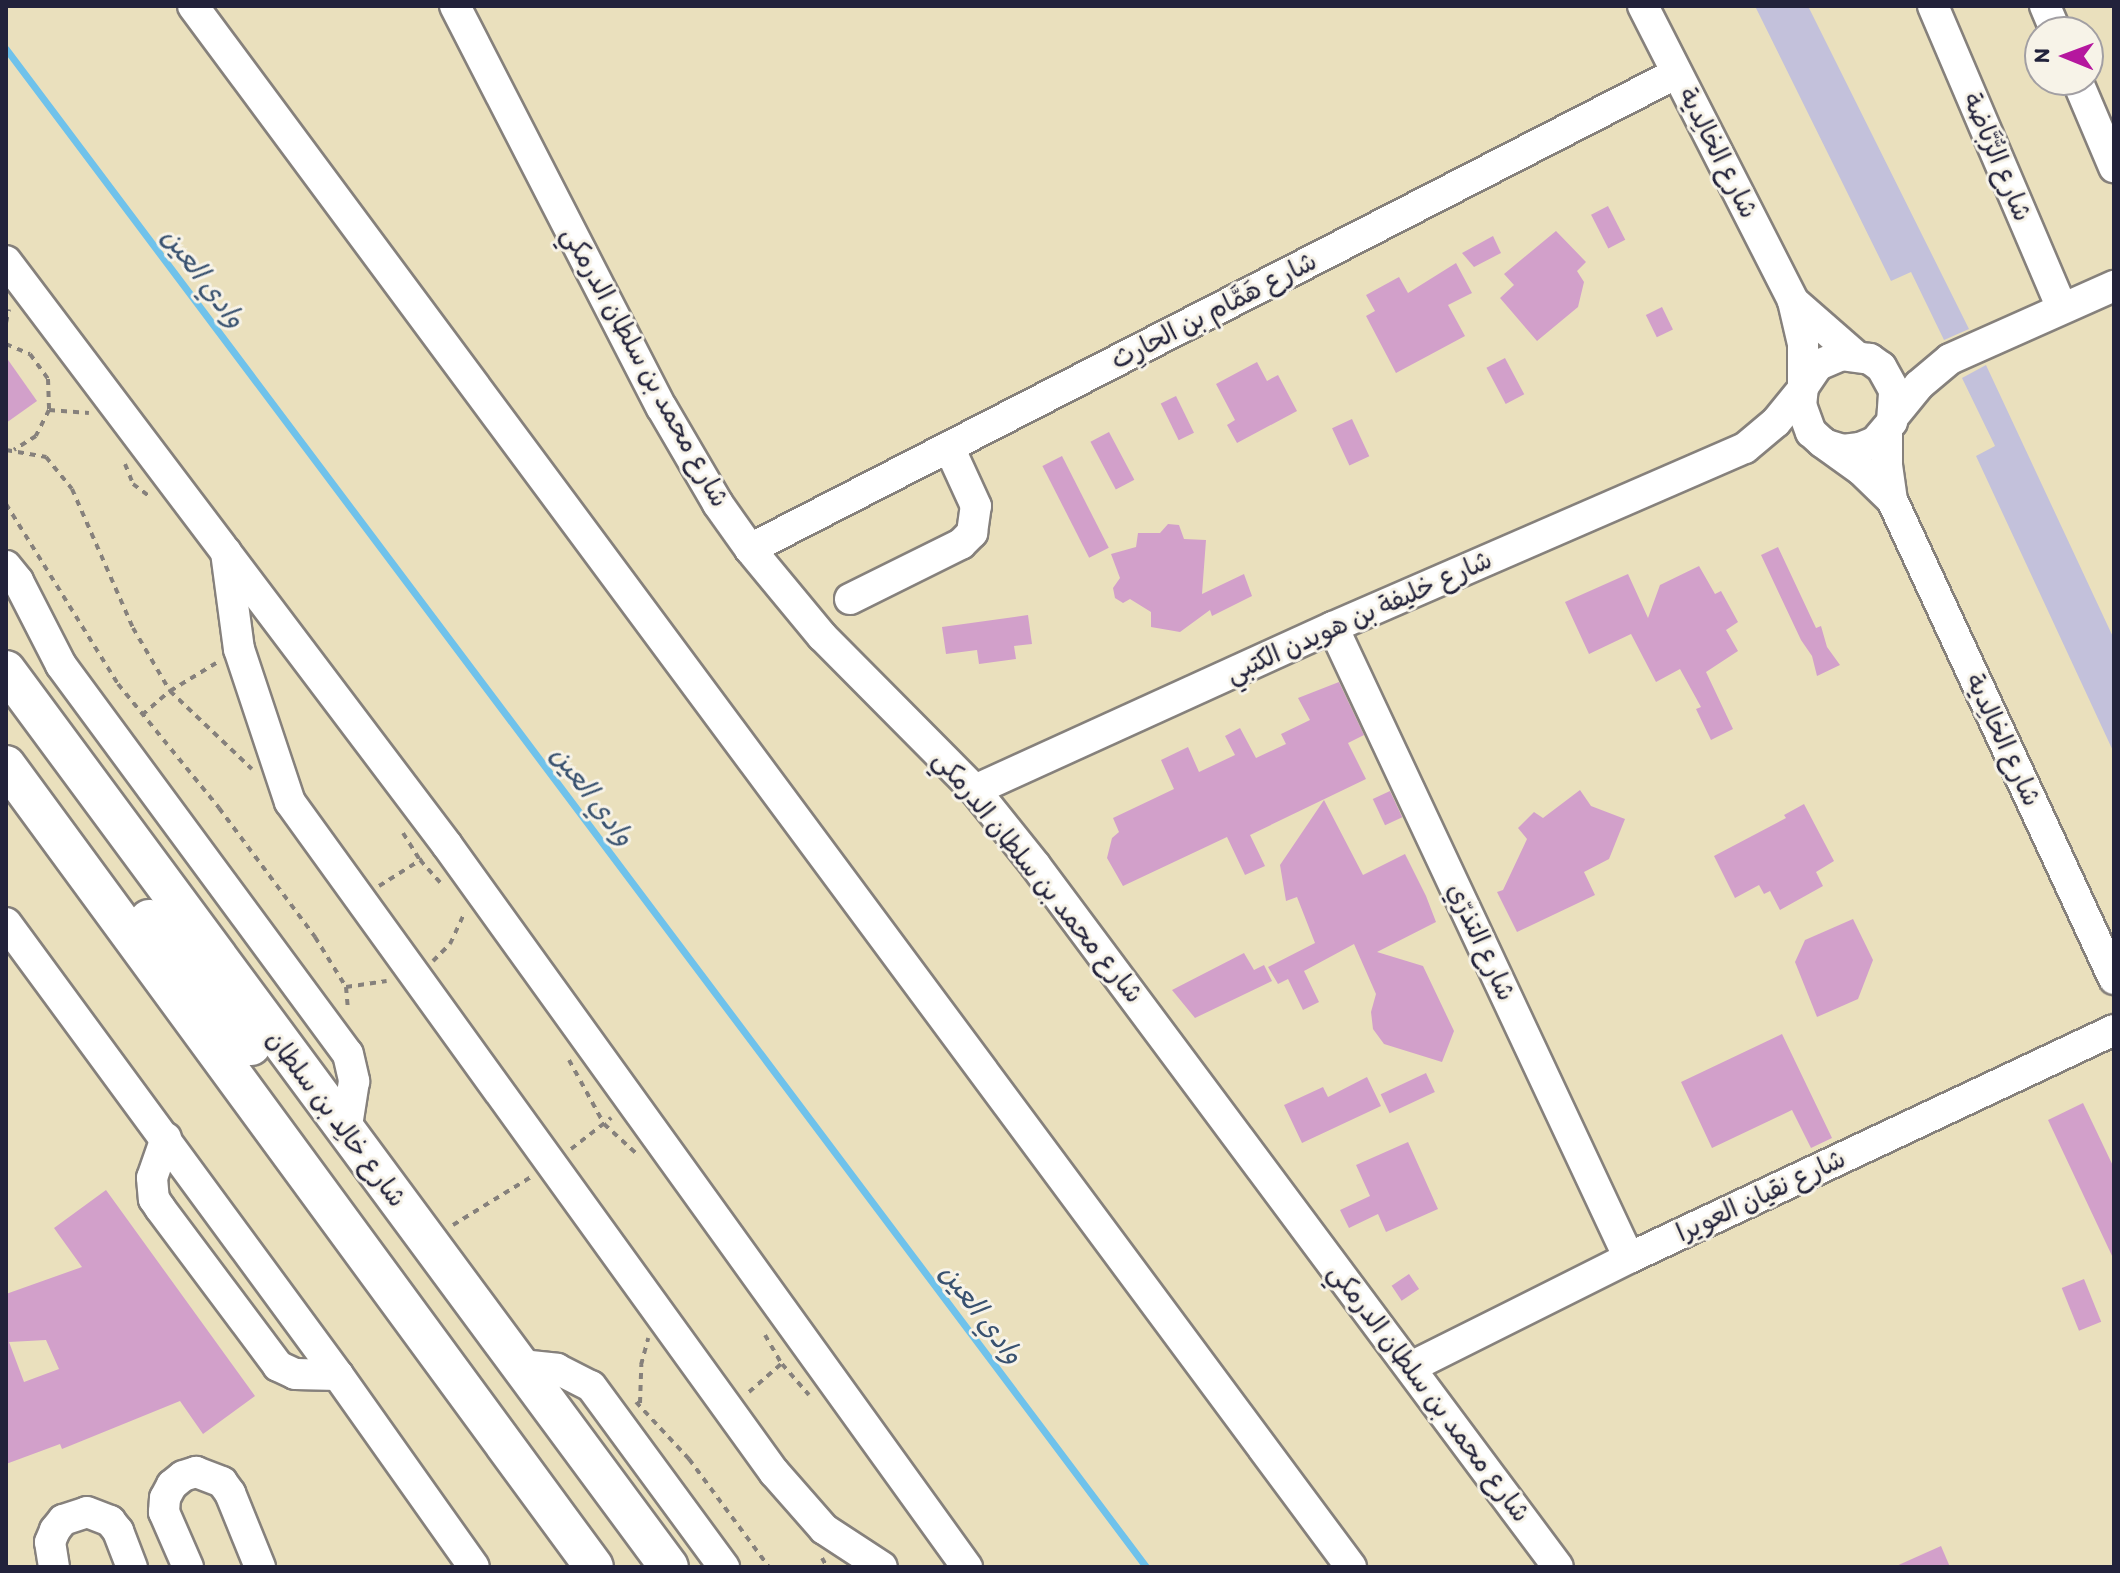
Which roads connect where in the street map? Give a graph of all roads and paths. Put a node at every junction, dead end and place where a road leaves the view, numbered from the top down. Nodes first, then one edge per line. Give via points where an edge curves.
1 (193, 6) edge
2 (455, 6) edge
3 (1643, 6) edge
4 (1933, 6) edge
5 (1677, 73) junction
6 (2084, 96) edge
7 (2114, 167) edge
8 (6, 261) edge
9 (2114, 286) edge
10 (1793, 301) junction
11 (2062, 308) junction
12 (6, 344) edge
13 (1862, 357) junction
14 (1950, 359) junction
15 (1802, 389) junction
16 (1890, 423) junction
17 (1825, 444) junction
18 (949, 447) junction
19 (1745, 448) junction
20 (9, 450) edge
21 (1892, 500) junction
22 (6, 504) edge
23 (750, 549) junction
24 (225, 550) junction
25 (6, 566) edge
26 (850, 599) dead end
27 (1333, 627) junction
28 (239, 649) junction
29 (6, 670) edge
30 (170, 691) junction
31 (141, 716) junction
32 (6, 765) edge
33 (254, 771) dead end
34 (975, 790) junction
35 (47, 822) junction
36 (447, 845) junction
37 (360, 898) junction
38 (12, 940) edge
39 (2114, 979) edge
40 (2114, 1030) edge
41 (278, 1042) junction
42 (348, 1054) junction
43 (346, 1132) junction
44 (166, 1138) junction
45 (1629, 1258) junction
46 (657, 1312) junction
47 (807, 1348) junction
48 (521, 1365) junction
49 (1411, 1367) junction
50 (338, 1375) junction
51 (600, 1395) junction
52 (640, 1403) junction
53 (728, 1410) junction
54 (54, 1567) edge
55 (132, 1567) edge
56 (188, 1567) edge
57 (260, 1567) edge
58 (474, 1567) edge
59 (594, 1567) edge
60 (669, 1567) edge
61 (724, 1567) edge
62 (769, 1567) edge
63 (882, 1567) edge
64 (967, 1567) edge
65 (1351, 1567) edge
66 (1558, 1567) edge

1 - 65 street
2 - 23 street, شارع محمد بن سلطان الدرمكي via 662,408
3 - 5 street, شارع الخالِدية
4 - 11 street, شارع الرُّبَّاضة
5 - 10 street, شارع الخالِدية
5 - 18 street, شارع هَمَّام بن الحارِث
6 - 7 street
8 - 24 street
9 - 11 street
10 - 13 street, شارع الخالِدية
10 - 15 street, شارع الخالِدية via 1803,344
11 - 14 street
12 - 20 path via 30,354 48,379 49,410 36,436
13 - 14 street
13 - 15 street via 1842,355 1818,365
13 - 16 street via 1881,367 1894,390
14 - 16 street via 1919,385
15 - 17 street via 1804,419
15 - 19 street, شارع خليفة بن هويدن الكتبي via 1776,422
16 - 17 street via 1875,442 1860,448
16 - 21 street, شارع الخالِدية via 1887,465
17 - 19 street, شارع خليفة بن هويدن الكتبي
17 - 21 street, شارع الخالِدية
18 - 23 street, شارع هَمَّام بن الحارِث
18 - 26 street via 976,506 972,533 961,544
19 - 27 street, شارع خليفة بن هويدن الكتبي
20 - 30 path via 46,457 72,489 133,628
21 - 39 street, شارع الخالِدية
22 - 31 path
23 - 34 street, شارع محمد بن سلطان الدرمكي via 822,636
24 - 28 street
24 - 36 street
25 - 42 street via 61,665
27 - 34 street, شارع خليفة بن هويدن الكتبي
27 - 45 street, شارع التذرّي
28 - 30 path
28 - 37 street via 290,802
29 - 41 main road, شارع خالِد بن سلطان
30 - 31 path
30 - 33 path
31 - 42 path via 228,820 346,987
32 - 35 main road
34 - 49 street, شارع محمد بن سلطان الدرمكي
35 - 41 main road via 104,864 253,1049 267,1051
35 - 59 main road
36 - 37 path
36 - 47 street
37 - 46 street
38 - 44 street
40 - 45 street, شارع نقيان العويرا
41 - 43 main road, شارع خالِد بن سلطان
42 - 43 street via 354,1081
43 - 48 main road, شارع خالِد بن سلطان
44 - 50 street
44 - 50 street via 152,1178 160,1208 278,1366 295,1374
45 - 49 street, شارع نقيان العويرا
46 - 52 path via 641,1365
46 - 53 street
47 - 53 path
47 - 64 street
48 - 51 street via 569,1373
48 - 60 main road, شارع خالِد بن سلطان
49 - 66 street, شارع محمد بن سلطان الدرمكي
50 - 58 street
51 - 52 path
51 - 61 street
52 - 62 path
53 - 63 street via 824,1529
54 - 55 street via 50,1542 55,1530 63,1520 87,1512 110,1521
56 - 57 street via 164,1512 165,1498 172,1485 196,1472 210,1474 230,1493

